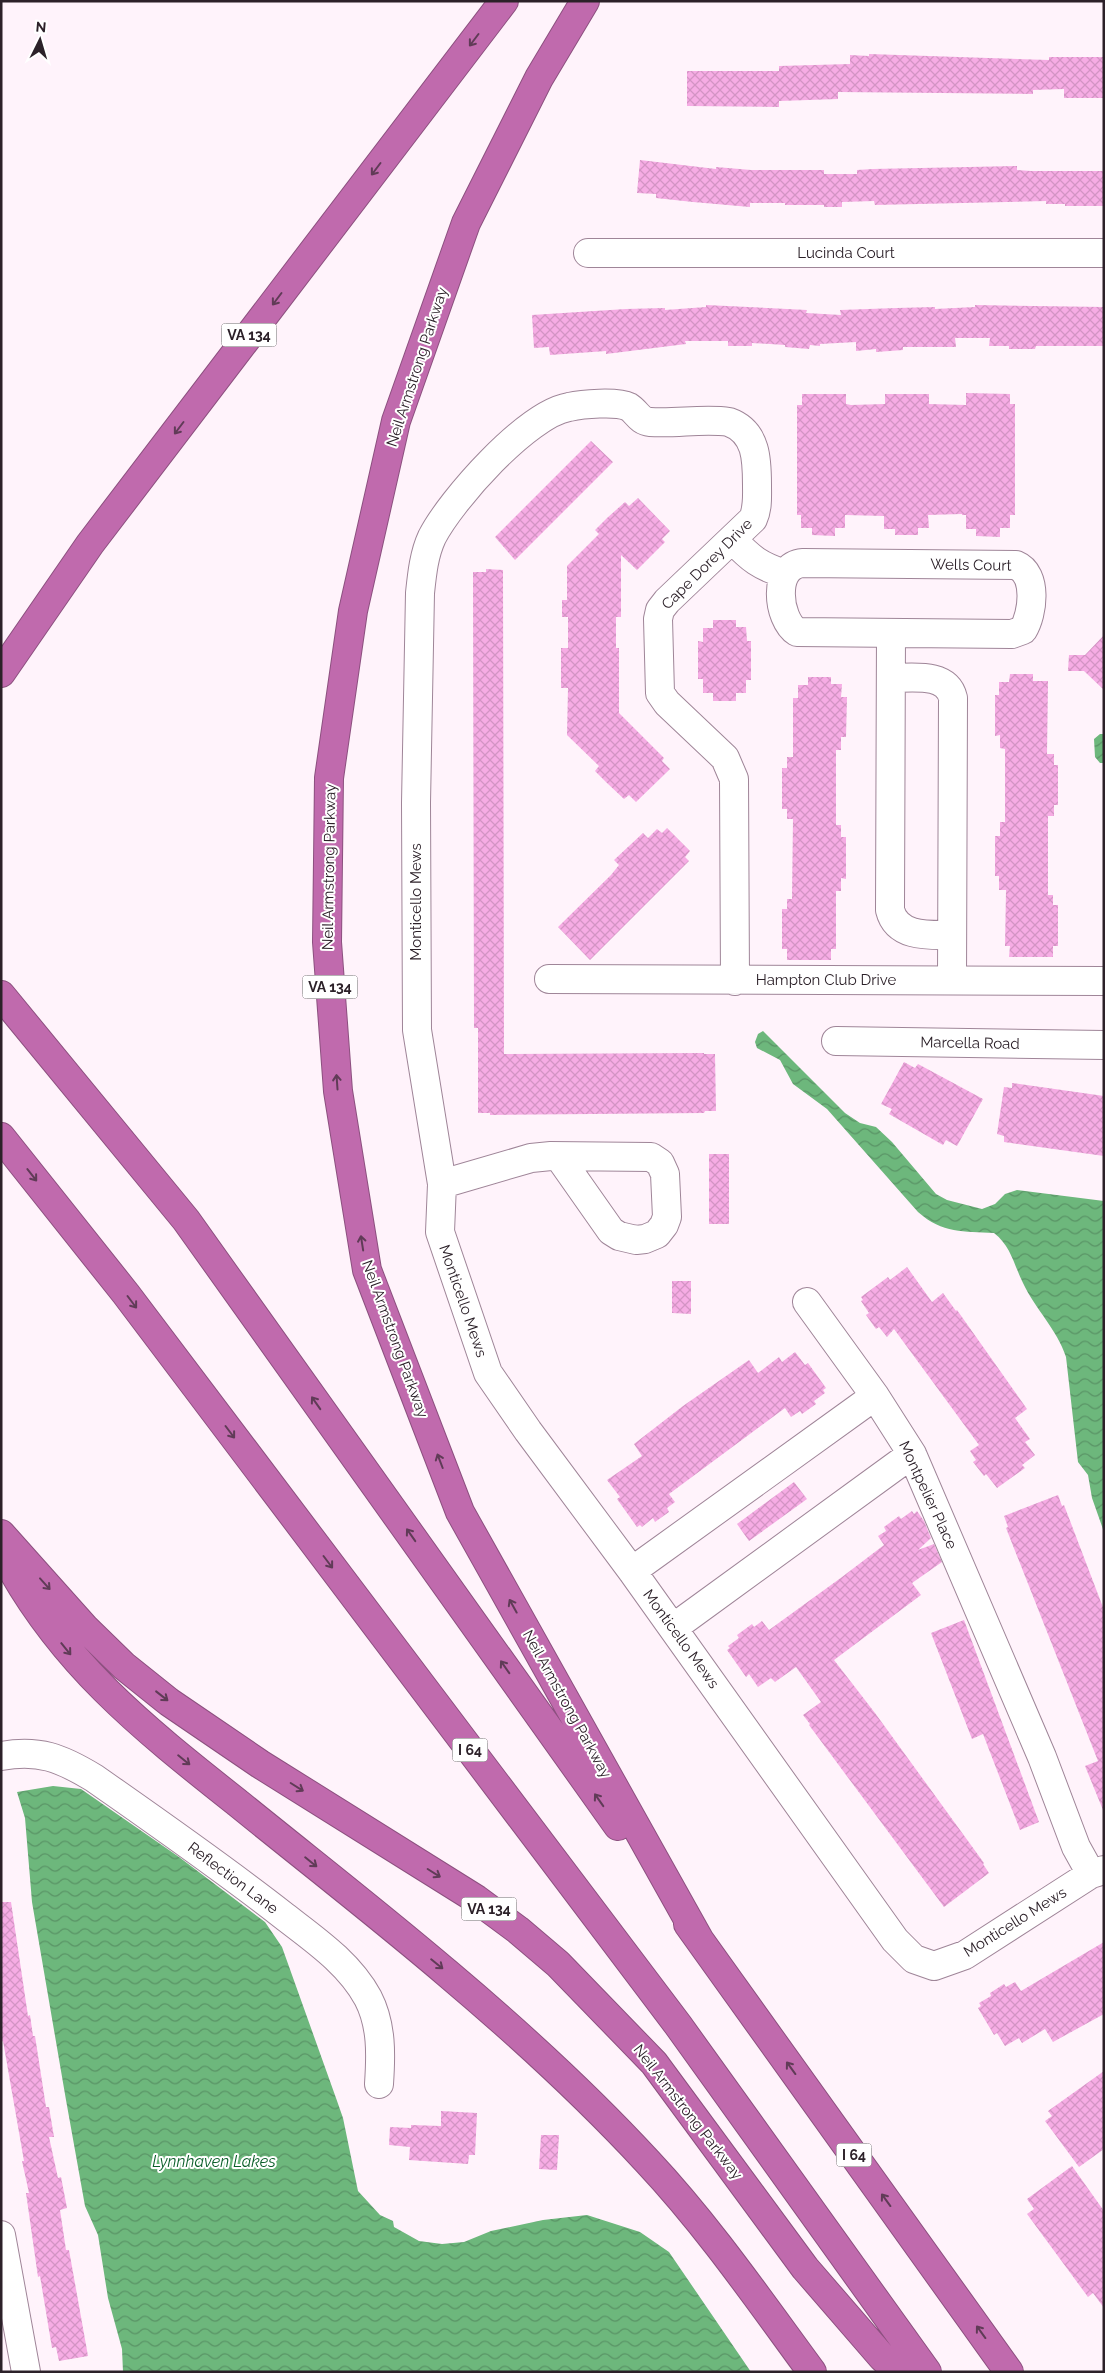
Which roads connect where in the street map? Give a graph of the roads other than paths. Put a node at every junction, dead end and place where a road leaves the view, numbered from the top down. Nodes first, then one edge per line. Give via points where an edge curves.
1 (504, 1) edge
2 (585, 1) edge
3 (588, 253) dead end
4 (1104, 253) edge
5 (623, 405) joint
6 (733, 540) junction
7 (785, 574) junction
8 (891, 634) junction
9 (1, 673) edge
10 (891, 678) junction
11 (952, 935) junction
12 (549, 980) dead end
13 (735, 980) junction
14 (952, 980) junction
15 (1104, 981) edge
16 (1, 995) edge
17 (836, 1041) dead end
18 (1104, 1045) edge
19 (1, 1137) edge
20 (559, 1157) dead end
21 (442, 1184) junction
22 (807, 1302) dead end
23 (875, 1396) junction
24 (912, 1454) junction
25 (1, 1534) edge
26 (1, 1550) edge
27 (632, 1571) junction
28 (673, 1628) junction
29 (1, 1756) edge
30 (1097, 1872) edge
31 (699, 1939) junction
32 (379, 2084) dead end
33 (1, 2235) edge
34 (26, 2372) edge
35 (812, 2372) edge
36 (898, 2372) edge
37 (927, 2372) edge
38 (1009, 2372) edge

1 -> 9 highway, VA 134 via 90,544
31 -> 2 highway, Neil Armstrong Parkway / VA 134 via 460,1512 367,1270 338,1091 327,942 329,778 353,611 396,421 466,223 539,78
3 - 4 street, Lucinda Court
5 - 6 street, Cape Dorey Drive via 648,422 725,421 746,434 756,455 756,510 750,524
5 - 21 street, Monticello Mews via 566,407 535,422 479,474 444,515 431,540 424,564 417,688 417,1030
6 - 7 street via 758,563
6 - 13 street, Cape Dorey Drive via 668,601 660,610 658,619 660,693 725,758 734,779
7 - 8 street, Wells Court via 783,611 788,624 798,632
7 - 8 street, Wells Court via 791,566 803,563 1016,565 1028,575 1029,616 1023,630 1018,633
8 - 10 street
10 - 11 street via 890,910 894,921 915,934
10 - 11 street via 937,680 949,687 953,698
11 - 14 street
12 - 13 street, Hampton Club Drive
13 - 14 street, Hampton Club Drive
14 - 15 street, Hampton Club Drive
31 -> 16 highway, I 64 via 186,1220
17 - 18 street, Marcella Road
19 -> 37 highway, I 64 via 126,1294 678,2025
20 - 21 street via 531,1158
21 - 27 street, Monticello Mews via 440,1232 488,1373
22 - 23 street, Montpelier Place
23 - 24 street, Montpelier Place
23 - 27 street
24 - 28 street
24 - 30 street, Montpelier Place via 1042,1757 1076,1847
25 -> 36 highway, Neil Armstrong Parkway / VA 134 via 85,1628 124,1666 169,1702 260,1764 476,1899 565,1971 654,2062 805,2268 882,2358
26 -> 35 highway via 21,1588 44,1621 118,1704 447,1972 578,2091 648,2162 718,2246
27 - 28 street, Monticello Mews
28 - 30 street, Monticello Mews via 894,1940 914,1959 934,1966 965,1954
29 - 32 street, Reflection Lane via 44,1754 94,1778 245,1886 332,1955 355,1978 369,2000 380,2042
38 -> 31 highway, I 64
33 - 34 street

